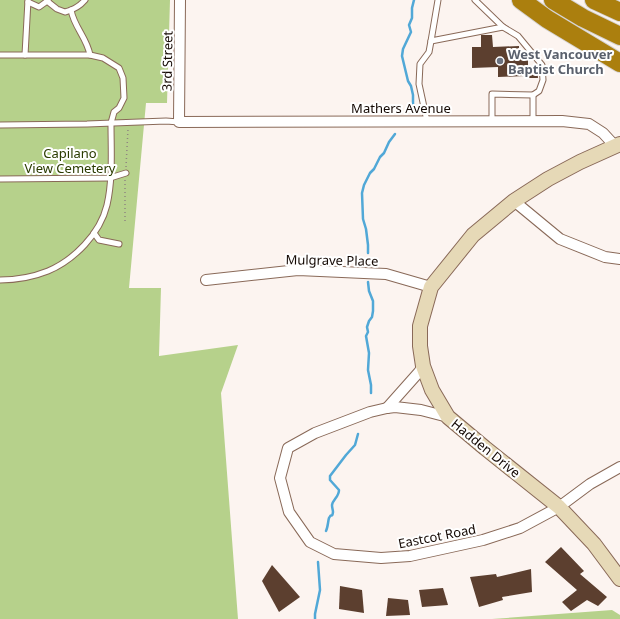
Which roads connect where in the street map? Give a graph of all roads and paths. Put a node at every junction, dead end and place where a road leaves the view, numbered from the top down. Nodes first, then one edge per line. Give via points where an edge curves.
1 (48, 0) edge
2 (85, 0) edge
3 (180, 0) edge
4 (438, 0) edge
5 (475, 0) edge
6 (521, 0) edge
7 (553, 0) edge
8 (576, 0) edge
9 (594, 0) edge
10 (28, 1) edge
11 (71, 10) junction
12 (620, 12) edge
13 (620, 23) edge
14 (503, 27) junction
15 (620, 36) edge
16 (431, 41) junction
17 (0, 55) edge
18 (25, 55) junction
19 (90, 55) junction
20 (617, 62) edge
21 (533, 95) junction
22 (427, 121) junction
23 (492, 121) junction
24 (533, 121) junction
25 (179, 122) junction
26 (111, 123) junction
27 (128, 123) junction
28 (0, 125) edge
29 (618, 145) edge
30 (126, 173) junction
31 (110, 178) junction
32 (0, 179) edge
33 (514, 201) junction
34 (125, 224) dead end
35 (94, 233) junction
36 (119, 244) dead end
37 (620, 259) edge
38 (0, 280) edge
39 (206, 280) dead end
40 (431, 287) junction
41 (422, 366) junction
42 (388, 408) junction
43 (448, 417) junction
44 (620, 467) edge
45 (559, 507) junction
46 (620, 579) edge

1 - 10 lane via 39,7
1 - 11 lane via 56,9 65,12
2 - 11 lane
3 - 25 street, 3rd Street
4 - 16 lane
5 - 14 lane
6 - 20 highway
7 - 15 highway
8 - 13 highway
9 - 12 highway
10 - 18 lane
11 - 19 lane via 72,18 89,48
14 - 16 lane
14 - 21 lane via 518,36 542,65 543,80 539,91
16 - 22 lane via 429,52 420,64 419,84
17 - 18 lane
18 - 19 lane
19 - 26 lane via 104,58 119,68 123,78 124,98 114,112
21 - 23 lane via 492,94
21 - 24 lane
22 - 23 street, Mathers Avenue
22 - 25 street, Mathers Avenue
23 - 24 street, Mathers Avenue
24 - 29 street, Mathers Avenue via 589,124
25 - 27 lane
26 - 27 lane
26 - 28 lane
26 - 31 lane
27 - 30 path
29 - 33 street, Hadden Drive via 548,179
30 - 31 lane
30 - 34 path
31 - 32 lane
31 - 35 lane via 106,207
33 - 37 street via 560,240 605,257
33 - 40 street, Hadden Drive via 473,235
35 - 36 lane via 99,240
35 - 38 lane via 73,256 48,271
39 - 40 street, Mulgrave Place via 298,270 386,274
40 - 41 street, Hadden Drive via 420,326
41 - 42 street
41 - 43 street, Hadden Drive
42 - 43 street, Eastcot Road via 421,410
42 - 45 street, Eastcot Road via 370,412 315,433 288,448 280,478 289,512 310,542 334,554 381,558 410,556 483,540 520,528
43 - 45 street, Hadden Drive
44 - 45 street, Eastcot Road via 590,484
45 - 46 street, Hadden Drive via 594,544

